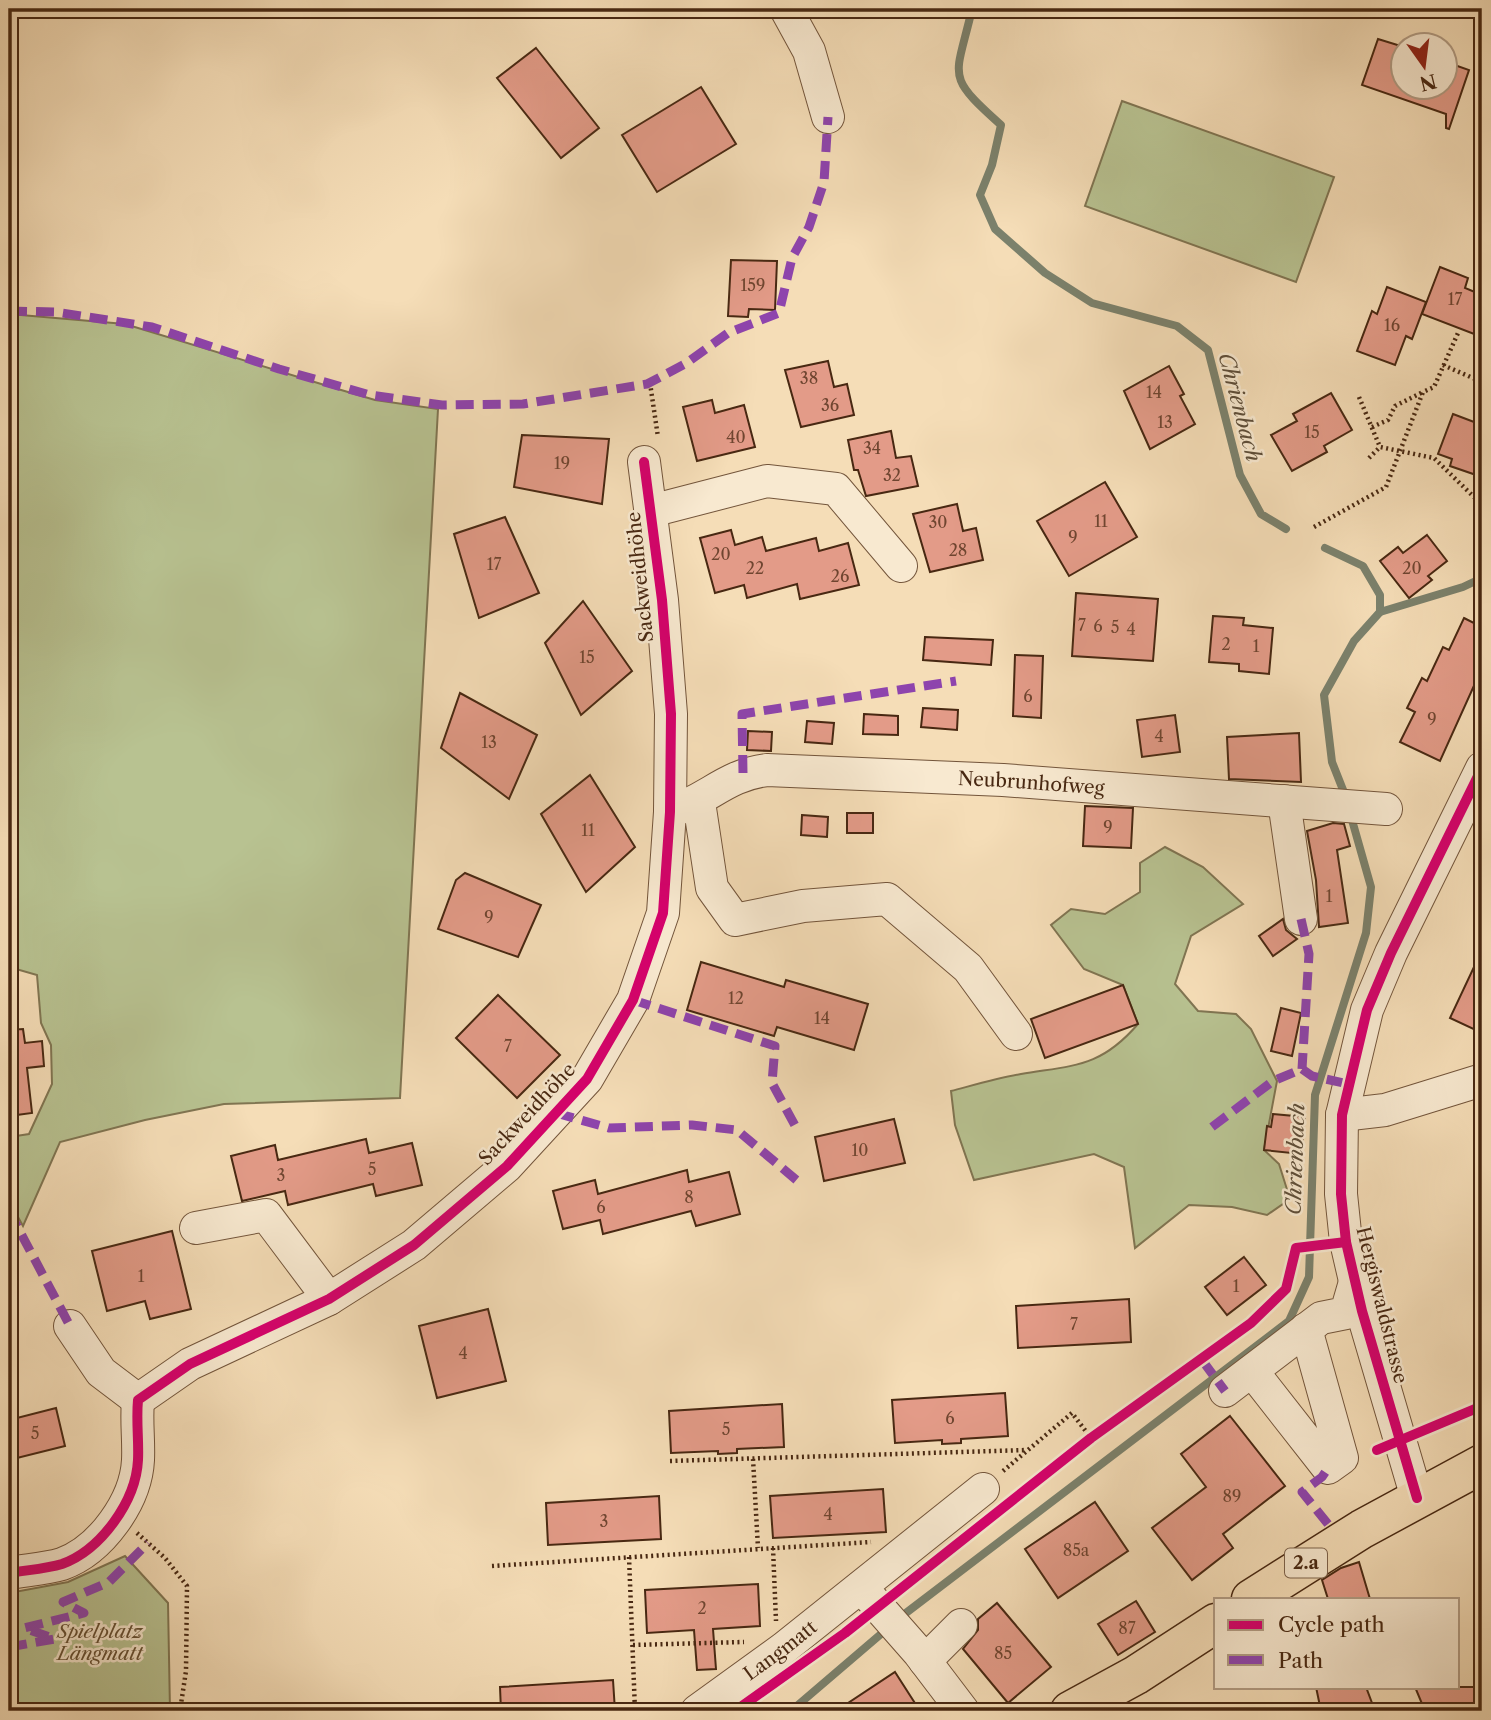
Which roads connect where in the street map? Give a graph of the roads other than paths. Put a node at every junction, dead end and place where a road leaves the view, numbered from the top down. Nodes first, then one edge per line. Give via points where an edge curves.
1 (786, 9) edge
2 (828, 117) dead end
3 (644, 462) road end
4 (651, 511) junction
5 (901, 566) dead end
6 (1482, 768) edge
7 (1284, 801) junction
8 (685, 807) junction
9 (1360, 808) dead end
10 (1301, 919) dead end
11 (1016, 1034) dead end
12 (1482, 1080) edge
13 (1342, 1115) junction
14 (196, 1228) dead end
15 (1355, 1282) junction
16 (329, 1299) junction
17 (70, 1326) dead end
18 (1306, 1329) junction
19 (1252, 1371) junction
20 (1225, 1391) dead end
21 (138, 1401) junction
22 (1482, 1464) edge
23 (983, 1489) road end
24 (1417, 1498) junction
25 (9, 1573) edge
26 (861, 1587) junction
27 (1253, 1598) edge
28 (1214, 1624) edge
29 (961, 1625) dead end
30 (922, 1657) junction
31 (697, 1711) edge
32 (963, 1711) edge
33 (1070, 1711) edge

1 - 2 street via 809,51
3 - 4 street, Sackweidhöhe
4 - 5 street via 767,481 835,489
4 - 8 street, Sackweidhöhe
6 - 13 street, Hergiswaldstrasse via 1367,1010
7 - 8 street, Neubrunhofweg via 1003,780 767,770 743,773
7 - 9 street, Neubrunhofweg
7 - 10 street
8 - 11 street via 712,888 735,920 803,906 887,898 968,968
8 - 16 street, Sackweidhöhe via 663,913 633,1000 587,1079 508,1166 414,1245
12 - 13 street via 1385,1110
13 - 15 street, Hergiswaldstrasse via 1341,1194
14 - 16 street via 266,1215
15 - 18 street via 1346,1313 1321,1318
15 - 24 street, Hergiswaldstrasse
16 - 21 street, Sackweidhöhe via 190,1364
17 - 21 street via 101,1372
18 - 19 street
18 - 19 street via 1342,1458 1328,1468
19 - 20 street
21 - 25 street via 138,1461 130,1494 118,1516 87,1551 61,1564
22 - 24 main road, 2.a
23 - 26 street, Langmatt
24 - 27 main road, 2.a
26 - 30 street
26 - 31 street, Langmatt
28 - 33 main road
29 - 30 street
30 - 32 street

